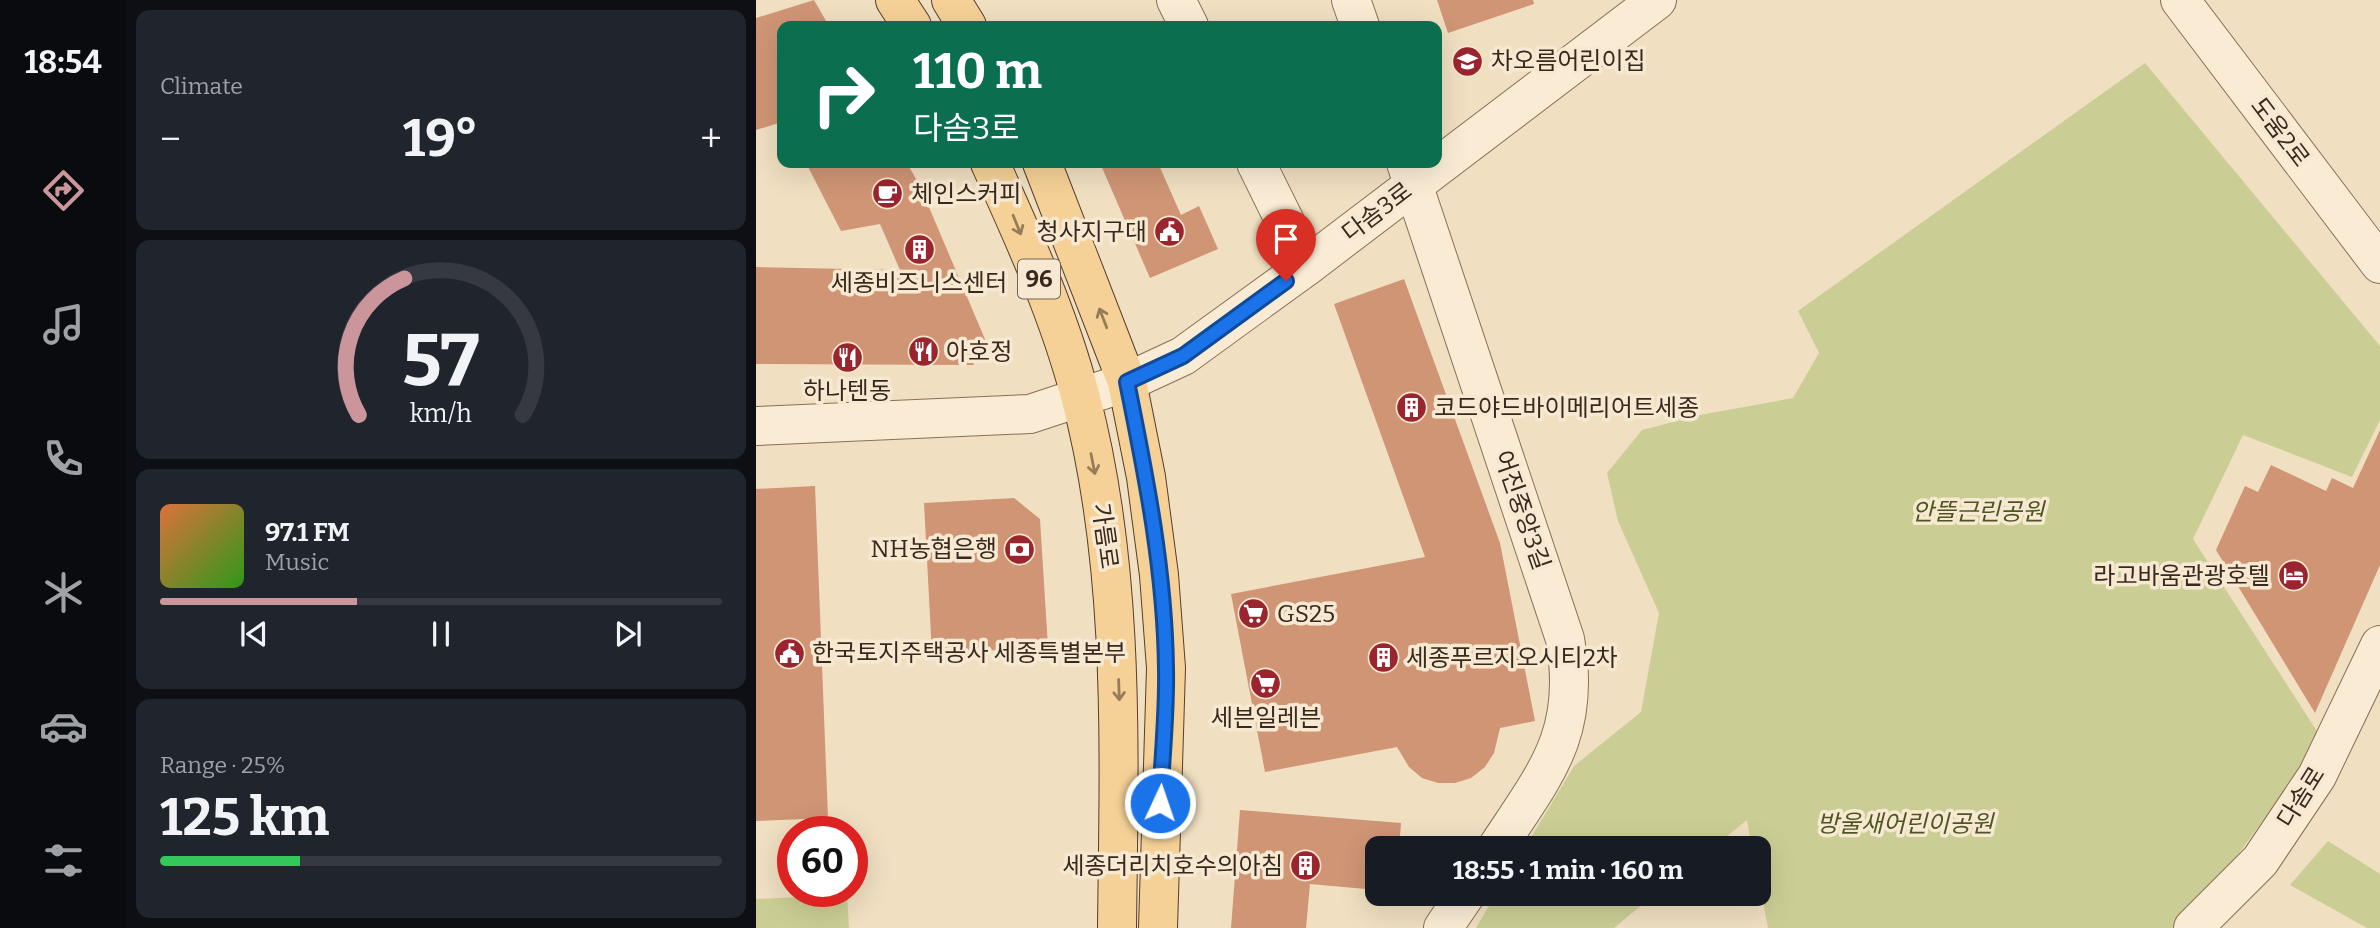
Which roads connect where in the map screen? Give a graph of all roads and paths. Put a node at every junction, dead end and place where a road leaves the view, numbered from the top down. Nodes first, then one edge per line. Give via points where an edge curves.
1 (895, 0) edge
2 (951, 0) edge
3 (1176, 0) edge
4 (1351, 0) edge
5 (1657, 0) edge
6 (2180, 0) edge
7 (909, 21) edge
8 (964, 21) edge
9 (1186, 21) edge
10 (1358, 21) edge
11 (1442, 151) edge
12 (992, 168) edge
13 (1044, 168) edge
14 (1258, 168) edge
15 (1409, 174) edge
16 (2380, 264) edge
17 (1307, 266) junction
18 (1127, 382) junction
19 (1080, 397) junction
20 (756, 426) edge
21 (2380, 645) edge
22 (1504, 836) edge
23 (1458, 906) edge
24 (1118, 928) edge
25 (1158, 928) edge
26 (1443, 928) edge
27 (2193, 928) edge

1 - 7 main road
2 - 8 main road
3 - 9 street
4 - 10 street
5 - 11 street, 다솜3로
6 - 16 street, 도움2로
12 -> 19 main road, 가름로 / 96 via 1061,334
18 -> 13 main road, 가름로 / 96
14 - 17 street
15 - 17 street, 다솜3로
15 - 22 street, 어진중앙3길 via 1565,639 1571,673 1562,739
17 - 18 street, 다솜3로 via 1183,356
18 - 19 street, 다솜3로
18 - 25 main road, 가름로 / 96 via 1146,477 1166,668
19 - 20 street, 다솜3로 via 1030,414
19 -> 24 main road, 가름로 / 96 via 1113,596 1119,692
21 - 27 street, 다솜로 via 2303,798 2260,862
23 - 26 street

